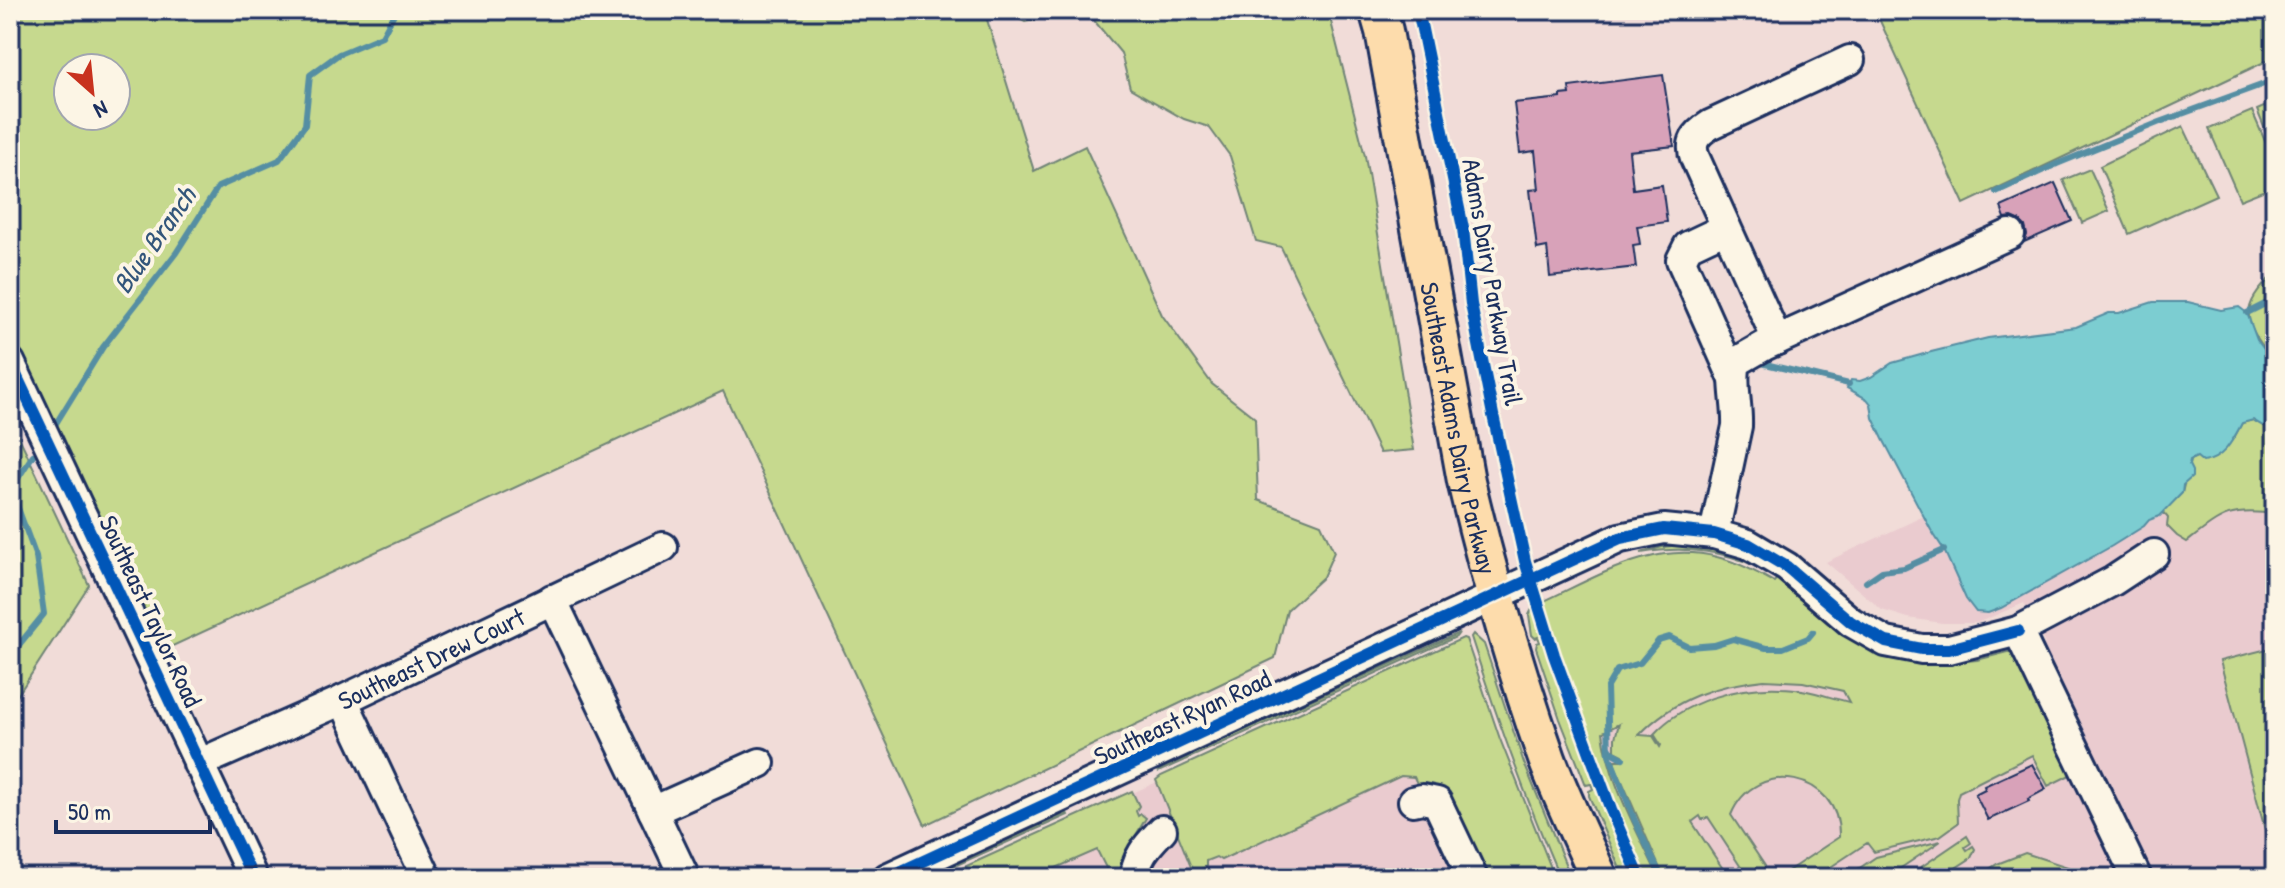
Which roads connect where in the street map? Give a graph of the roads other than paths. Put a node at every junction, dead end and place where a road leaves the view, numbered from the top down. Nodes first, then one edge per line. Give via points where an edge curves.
1 (1378, 10) edge
2 (1850, 60) dead end
3 (1726, 228) junction
4 (2010, 234) dead end
5 (1777, 340) junction
6 (10, 362) edge
7 (1733, 377) junction
8 (1714, 534) junction
9 (663, 547) dead end
10 (2154, 554) dead end
11 (1496, 597) junction
12 (552, 599) junction
13 (2018, 631) junction
14 (343, 700) junction
15 (760, 763) dead end
16 (198, 764) junction
17 (1413, 801) dead end
18 (653, 811) junction
19 (1162, 830) dead end
20 (253, 878) edge
21 (427, 878) edge
22 (685, 878) edge
23 (887, 878) edge
24 (1135, 878) edge
25 (1473, 878) edge
26 (1599, 878) edge
27 (2137, 878) edge

1 - 11 main road, Southeast Adams Dairy Parkway via 1466,481
2 - 3 street via 1699,132 1692,149
3 - 5 street
3 - 7 street via 1688,246 1681,260
4 - 5 street
5 - 7 street via 1736,362
6 - 16 street, Southeast Taylor Road
7 - 8 street via 1737,426
8 - 11 street, Southeast Ryan Road via 1664,529 1620,538
8 - 13 street, Southeast Ryan Road via 1748,544 1787,567 1851,622 1886,642 1949,649
9 - 12 street, Southeast Drew Court
10 - 13 street, Southeast Ryan Road
11 - 23 street, Southeast Ryan Road
11 - 26 main road, Southeast Adams Dairy Parkway via 1548,760
12 - 14 street, Southeast Drew Court
12 - 18 street
13 - 27 street
14 - 16 street, Southeast Drew Court
14 - 21 street
15 - 18 street
16 - 20 street, Southeast Taylor Road
17 - 25 street via 1437,802
18 - 22 street
19 - 24 street via 1140,858

